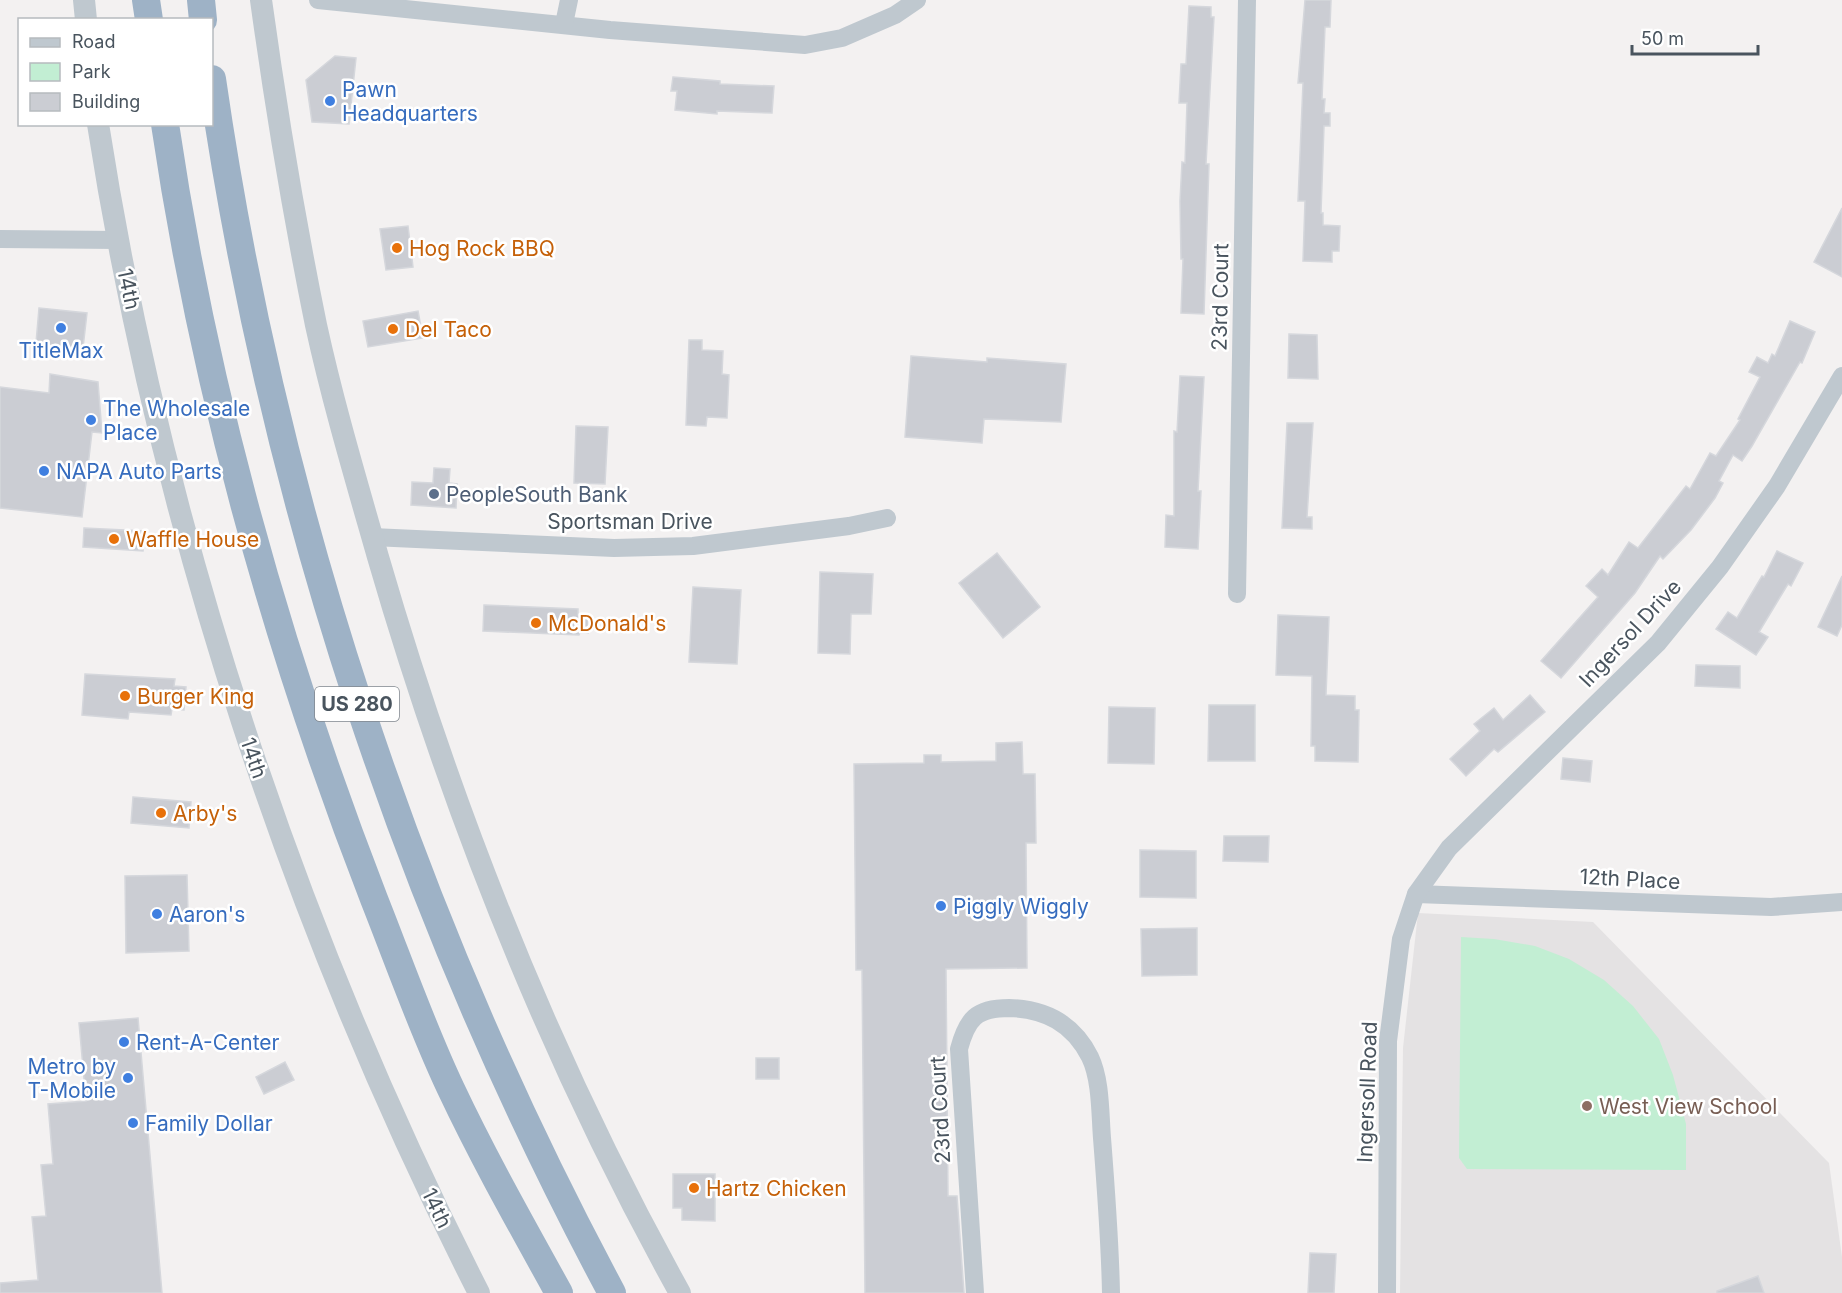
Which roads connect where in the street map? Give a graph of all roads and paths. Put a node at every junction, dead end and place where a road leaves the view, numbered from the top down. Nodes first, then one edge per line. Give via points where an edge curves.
1 (84, 0) edge
2 (146, 0) edge
3 (201, 0) edge
4 (261, 0) edge
5 (318, 0) edge
6 (568, 0) edge
7 (917, 0) edge
8 (1247, 0) edge
9 (86, 18) edge
10 (149, 18) edge
11 (203, 18) edge
12 (564, 24) junction
13 (213, 85) edge
14 (98, 126) edge
15 (165, 126) edge
16 (0, 239) edge
17 (119, 240) junction
18 (1842, 376) edge
19 (887, 518) dead end
20 (372, 537) junction
21 (1237, 594) dead end
22 (1416, 894) junction
23 (1842, 902) edge
24 (479, 1293) edge
25 (559, 1293) edge
26 (612, 1293) edge
27 (680, 1293) edge
28 (975, 1293) edge
29 (1112, 1293) edge
30 (1387, 1293) edge

1 - 9 street
2 - 10 highway
3 - 11 highway
4 - 20 street via 281,143 317,326 346,450
5 - 12 street
6 - 12 street
7 - 12 street via 895,15 842,38 805,45
8 - 21 street, 23rd Court
13 - 26 highway, US 280 via 260,343 309,542 351,686 390,798 478,1017 526,1124
14 - 17 street, 14th
15 - 25 highway, US 280 via 185,243 227,436 308,718 345,823 450,1088
16 - 17 street
17 - 24 street, 14th via 184,522 230,684 279,830 345,1005
18 - 22 street, Ingersol Drive via 1777,486 1658,643 1449,848
19 - 20 street, Sportsman Drive via 693,546 614,548
20 - 27 street via 421,702 488,881 572,1079
22 - 23 street, 12th Place via 1771,907
22 - 30 street, Ingersoll Road via 1401,939 1388,1041
28 - 29 street, 23rd Court via 959,1049 964,1031 975,1016 992,1008 1032,1009 1068,1026 1090,1057 1099,1095

